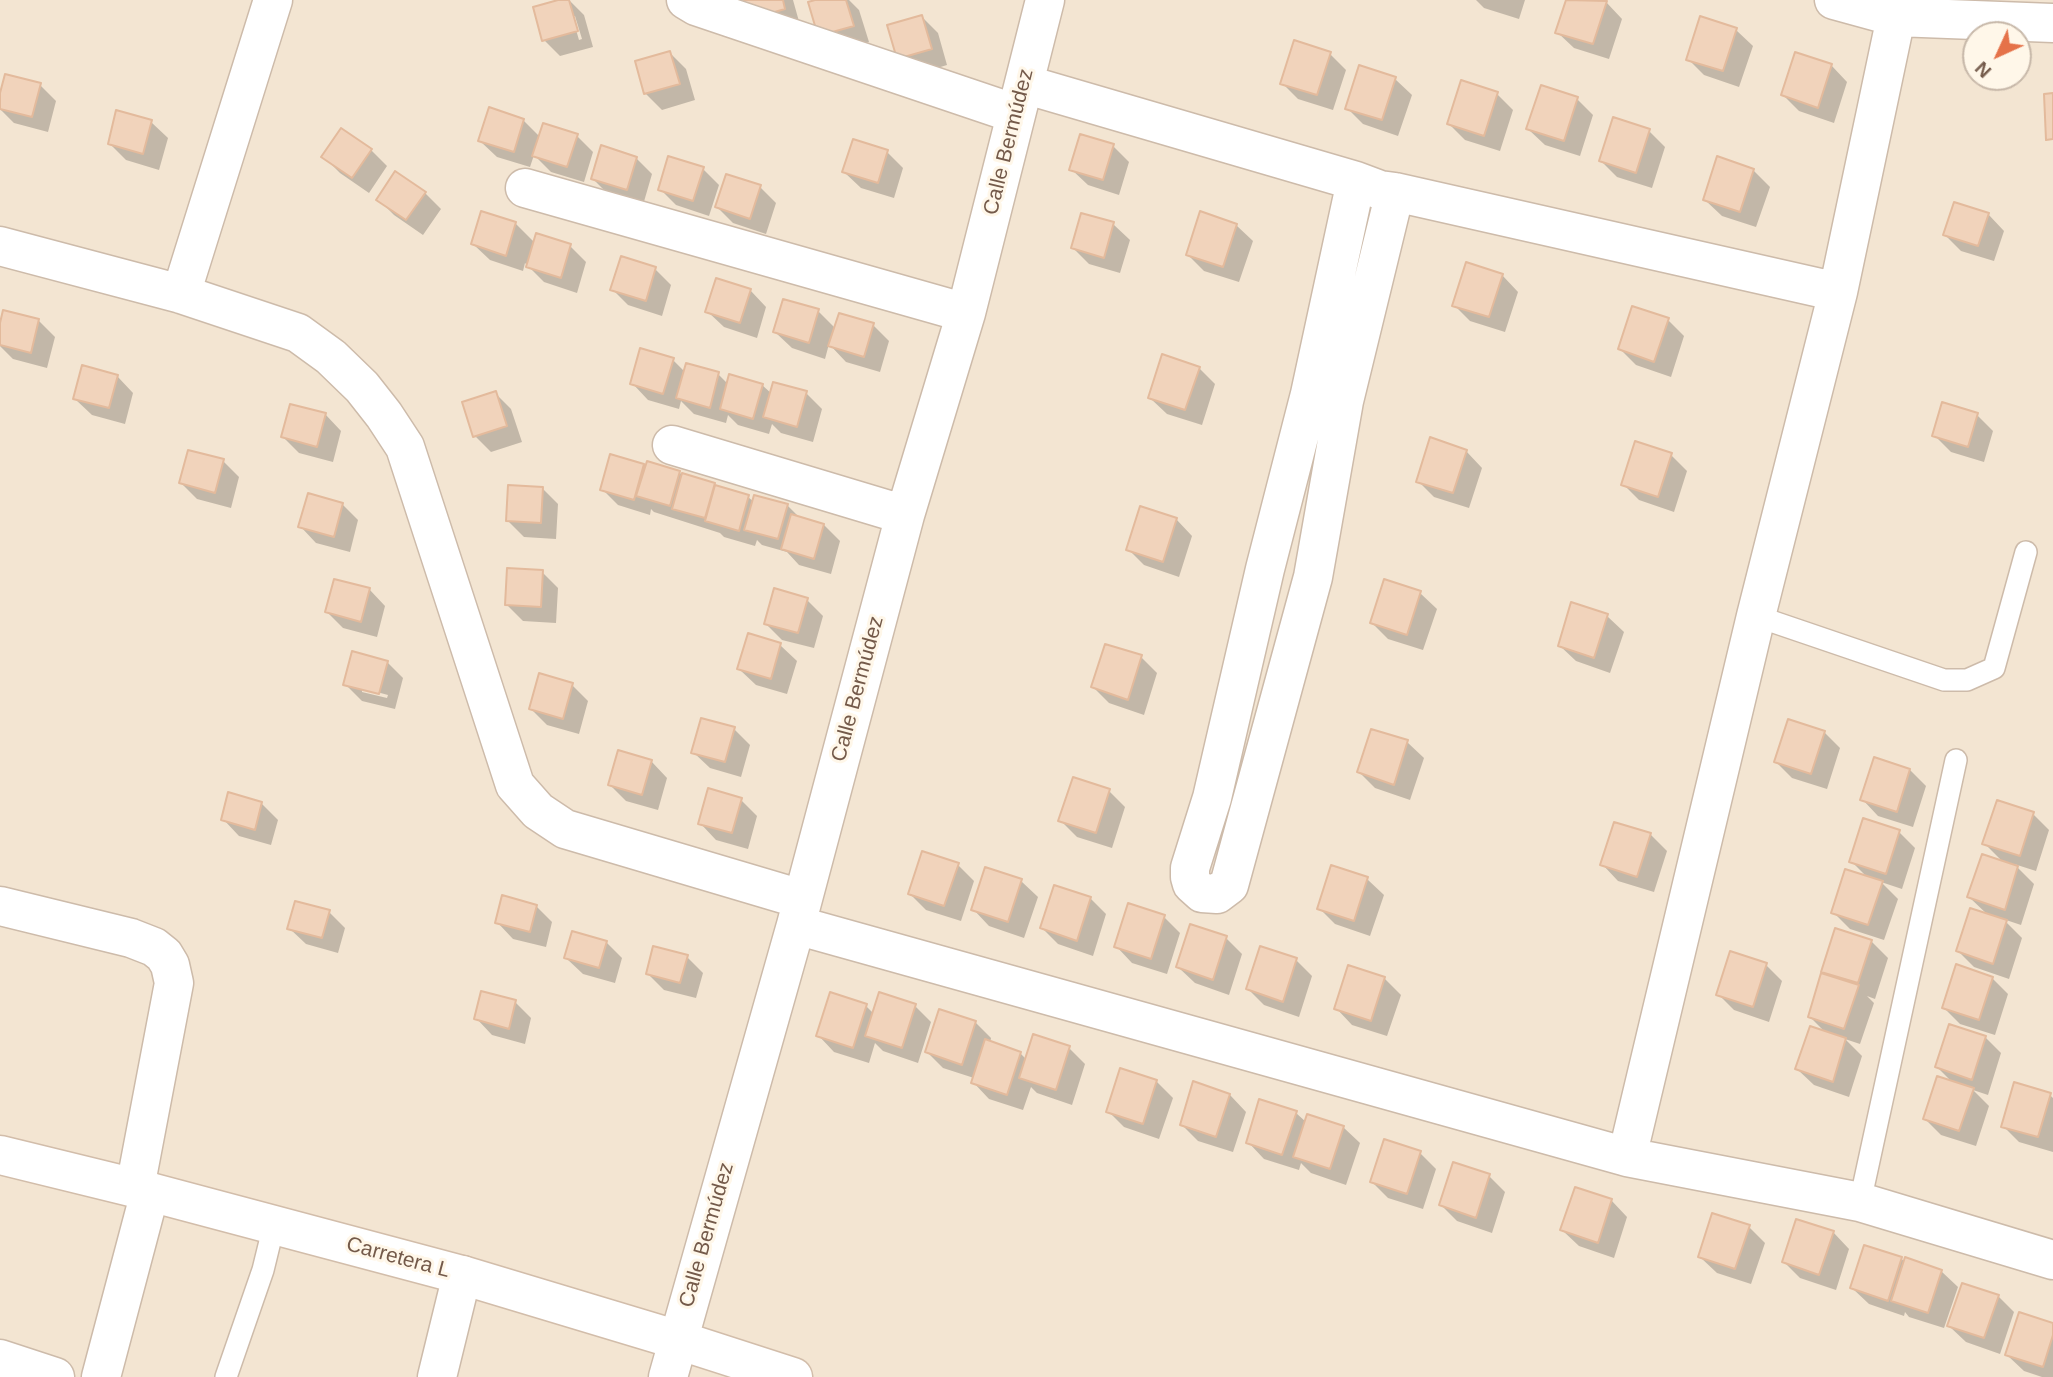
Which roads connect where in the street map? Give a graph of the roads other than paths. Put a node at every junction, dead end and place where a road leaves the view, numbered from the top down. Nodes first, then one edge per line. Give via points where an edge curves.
1 (273, 0) edge
2 (686, 0) edge
3 (1045, 0) edge
4 (1834, 0) edge
5 (1897, 8) edge
6 (2053, 23) edge
7 (1020, 99) junction
8 (1356, 181) junction
9 (525, 188) dead end
10 (1395, 192) junction
11 (0, 246) edge
12 (1838, 292) junction
13 (181, 294) junction
14 (966, 313) junction
15 (1327, 398) junction
16 (672, 445) dead end
17 (905, 515) junction
18 (2026, 552) dead end
19 (1265, 569) junction
20 (1313, 577) junction
21 (1756, 616) junction
22 (1956, 760) dead end
23 (1212, 798) junction
24 (1251, 806) junction
25 (0, 906) edge
26 (798, 912) junction
27 (0, 1154) edge
28 (1627, 1157) junction
29 (143, 1190) junction
30 (1860, 1202) junction
31 (274, 1225) junction
32 (2053, 1259) edge
33 (462, 1275) junction
34 (678, 1340) junction
35 (0, 1359) edge
36 (55, 1377) edge
37 (101, 1377) edge
38 (226, 1377) edge
39 (437, 1377) edge
40 (668, 1377) edge
41 (793, 1377) edge

1 - 13 street
2 - 7 street
3 - 7 street, Calle Bermúdez
4 - 5 street
5 - 6 street
5 - 12 street
7 - 8 street
7 - 14 street, Calle Bermúdez
8 - 10 street
8 - 15 street
9 - 14 street
10 - 12 street
10 - 15 street
11 - 13 street
12 - 21 street
13 - 26 street via 298,333 331,357 384,415 405,447 515,785 538,811 565,829
14 - 17 street, Calle Bermúdez
15 - 19 street
15 - 20 street
16 - 17 street
17 - 26 street, Calle Bermúdez
18 - 21 lane via 1994,668 1967,680 1944,680
19 - 20 street
19 - 23 street
20 - 24 street
21 - 28 street
22 - 30 lane
23 - 24 street
23 - 24 street via 1190,868 1192,884 1202,892 1217,894 1229,885
25 - 29 street via 131,939 154,947 170,965 174,983
26 - 28 street
26 - 34 street, Calle Bermúdez
27 - 29 street, Carretera L
28 - 30 street
29 - 31 street, Carretera L
29 - 37 street
30 - 32 street
31 - 33 street, Carretera L
31 - 38 lane
33 - 34 street, Carretera L
33 - 39 street
34 - 40 street, Calle Bermúdez
34 - 41 street, Carretera L
35 - 36 street

